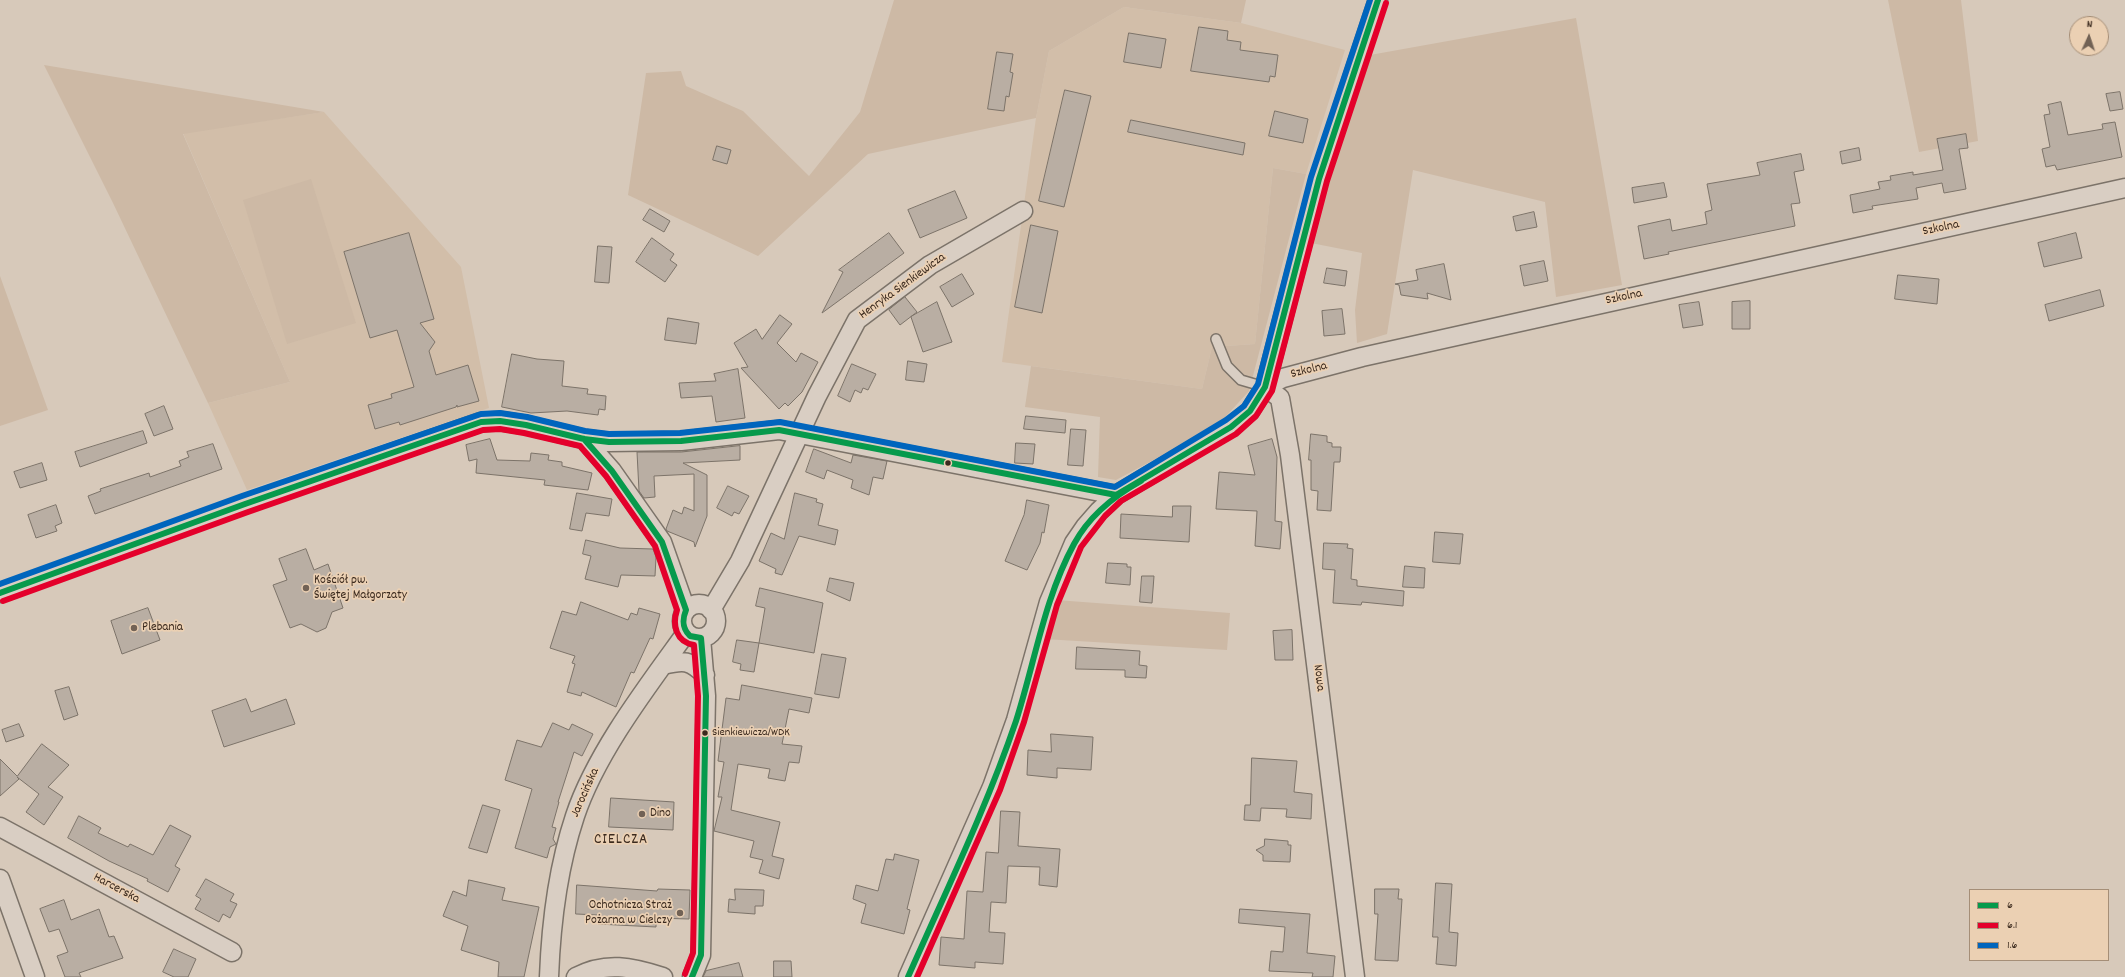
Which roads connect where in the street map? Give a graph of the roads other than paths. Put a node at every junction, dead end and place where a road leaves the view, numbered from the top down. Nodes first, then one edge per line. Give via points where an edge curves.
1 (1378, 0) edge
2 (2125, 188) edge
3 (1023, 211) dead end
4 (1216, 339) dead end
5 (1265, 387) junction
6 (799, 434) junction
7 (584, 439) junction
8 (1116, 495) junction
9 (0, 593) edge
10 (686, 610) junction
11 (711, 610) junction
12 (694, 636) junction
13 (663, 664) junction
14 (705, 675) junction
15 (0, 827) edge
16 (0, 879) edge
17 (232, 952) dead end
18 (35, 977) edge
19 (549, 977) edge
20 (576, 977) edge
21 (663, 977) edge
22 (692, 977) edge
23 (908, 977) edge
24 (1355, 977) edge

1 - 5 street via 1319,178
2 - 5 street, Szkolna via 1362,357 1283,378
3 - 6 street, Henryka Sienkiewicza via 930,265 857,320
4 - 5 lane via 1227,366 1241,380
5 - 8 street via 1250,411 1231,427
5 - 24 street, Nowa via 1280,398 1290,455
6 - 7 street via 779,430 681,441 609,442
6 - 8 street
6 - 11 street, Henryka Sienkiewicza via 740,561
7 - 9 street via 526,425 500,421 481,422
7 - 10 street via 612,471 662,542
8 - 23 street via 1099,511 1074,543 1056,583 1016,720 992,787
10 - 11 street via 701,605
10 - 12 street via 682,626
11 - 12 street via 716,624 713,630 708,636
12 - 13 street, Jarocińska
12 - 14 street
13 - 14 street via 689,662
13 - 19 street, Jarocińska via 594,772 575,815 561,864
14 - 22 street via 701,955
15 - 17 street, Harcerska
16 - 18 street
20 - 21 street via 597,968 617,967 637,969

